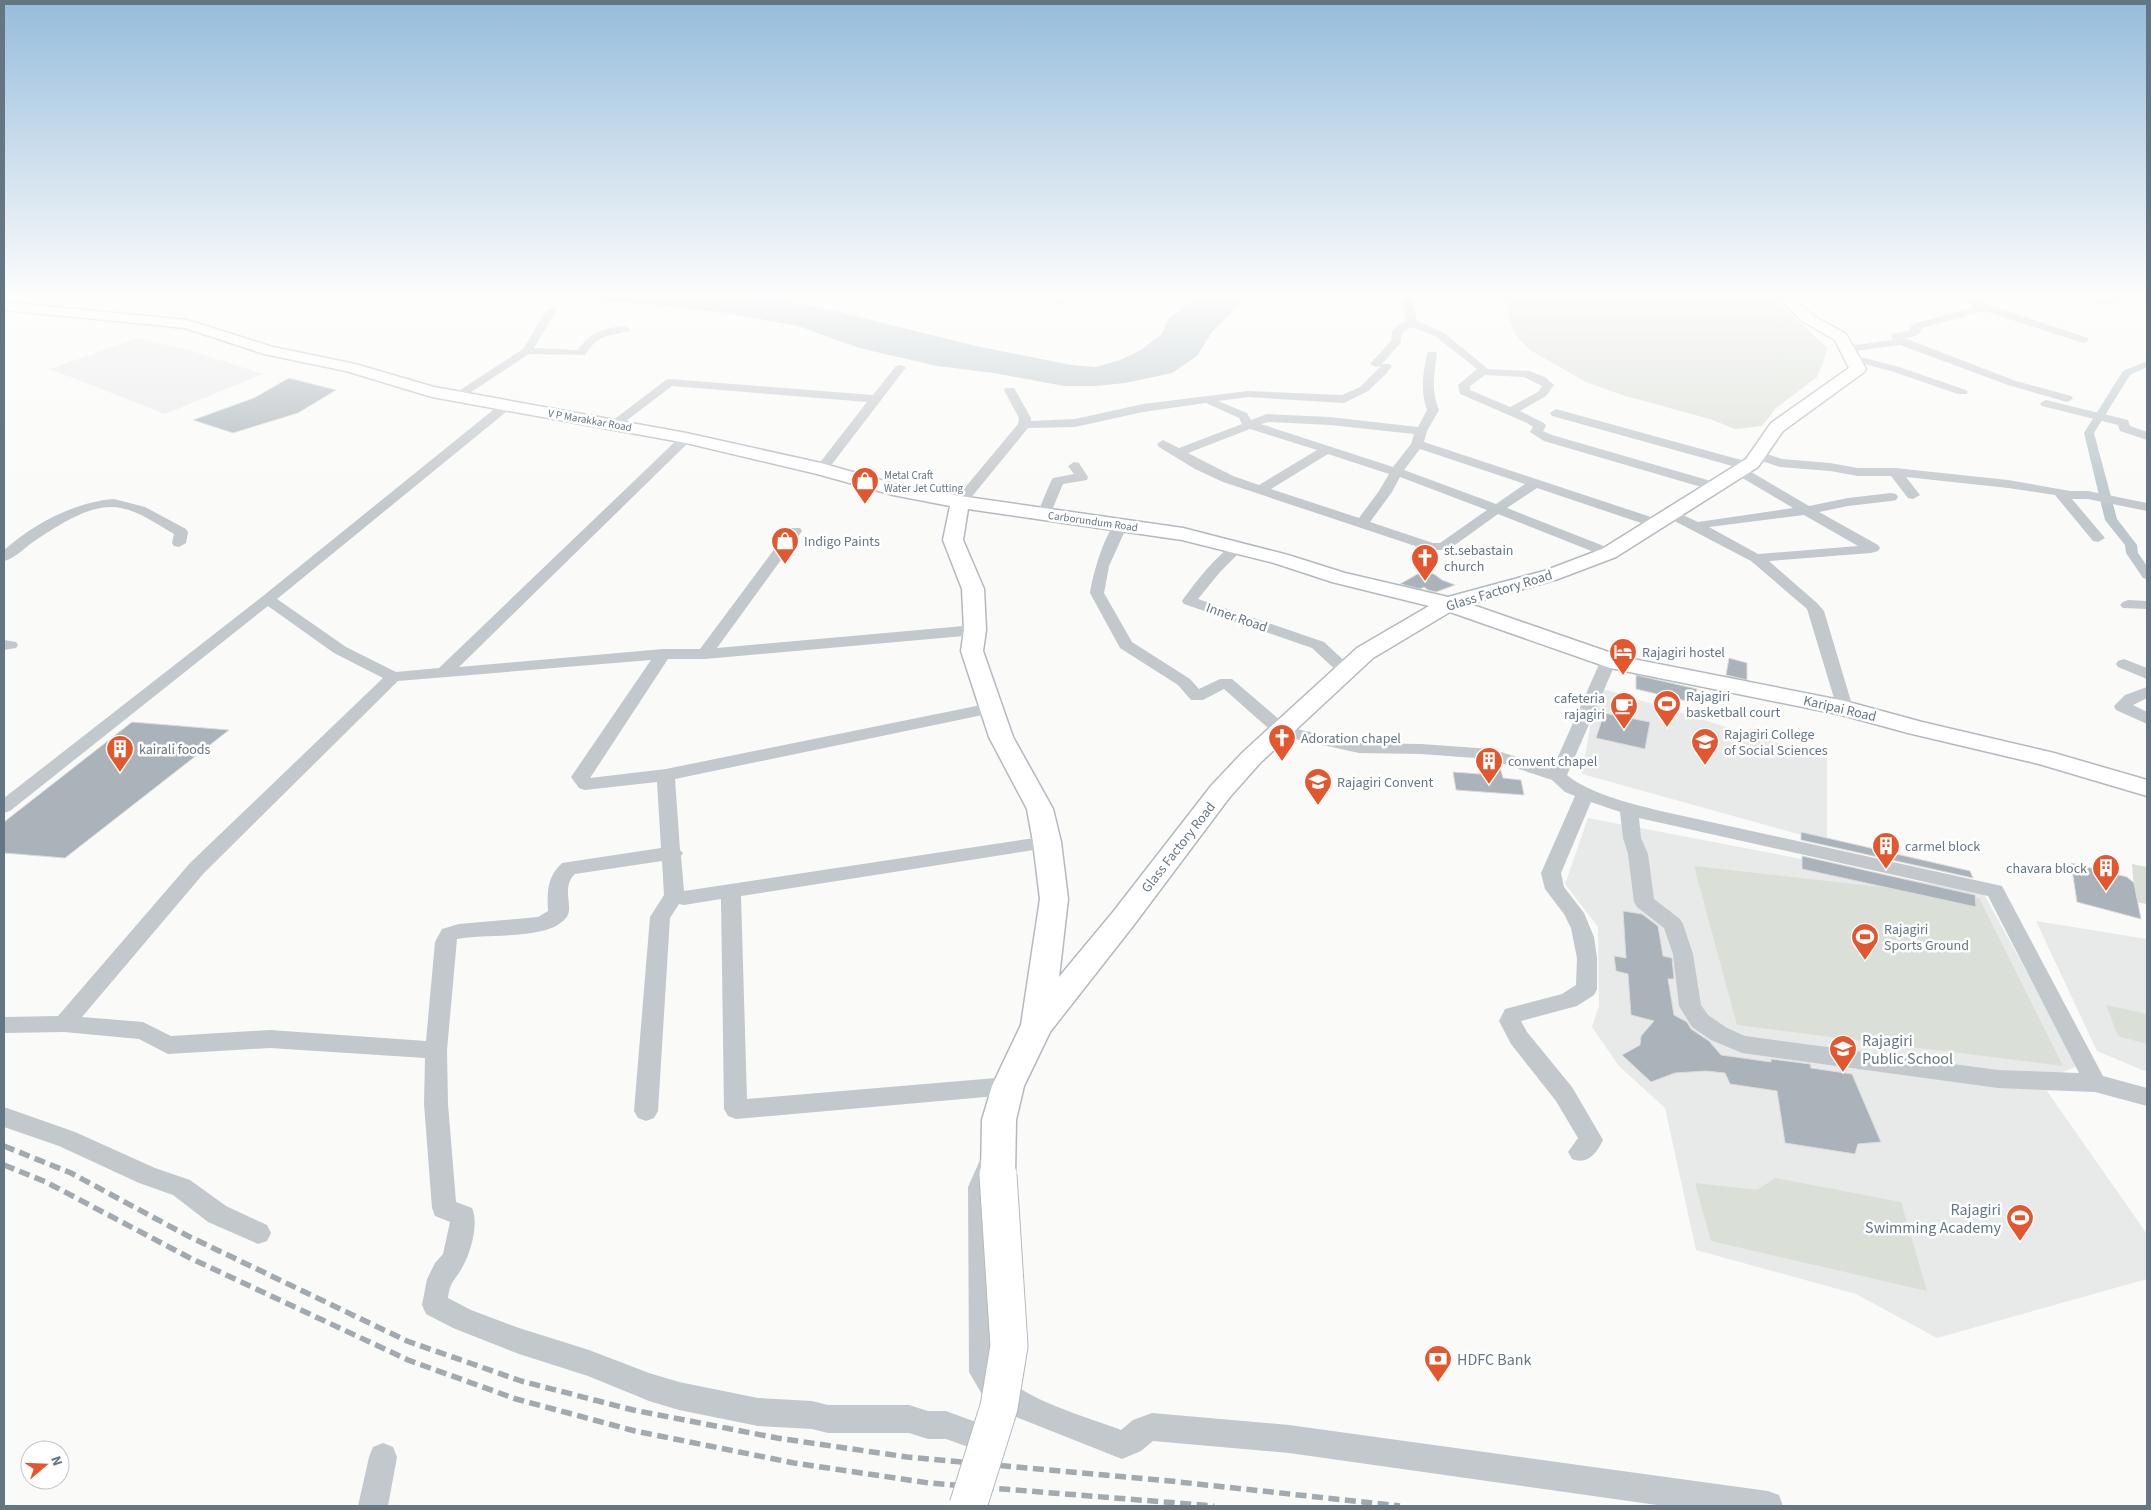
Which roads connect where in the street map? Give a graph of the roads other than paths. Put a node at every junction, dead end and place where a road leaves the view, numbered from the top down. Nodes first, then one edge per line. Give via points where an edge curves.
1 (354, 367) edge
2 (502, 367) edge
3 (1381, 367) edge
4 (1430, 367) edge
5 (1482, 367) edge
6 (1857, 367) edge
7 (1890, 367) edge
8 (1970, 367) edge
9 (900, 368) dead end
10 (1482, 372) junction
11 (2035, 389) junction
12 (1010, 390) dead end
13 (1962, 392) dead end
14 (458, 396) junction
15 (2067, 398) dead end
16 (876, 399) junction
17 (1212, 403) dead end
18 (507, 405) junction
19 (1512, 411) junction
20 (1556, 413) dead end
21 (614, 424) junction
22 (1248, 424) junction
23 (1024, 425) junction
24 (2147, 436) edge
25 (686, 438) junction
26 (1419, 438) junction
27 (1163, 444) dead end
28 (1328, 449) junction
29 (736, 450) joint
30 (1178, 453) junction
31 (1748, 464) junction
32 (1074, 466) dead end
33 (821, 469) junction
34 (1396, 472) junction
35 (1895, 472) junction
36 (1536, 483) junction
37 (1713, 486) junction
38 (1261, 490) junction
39 (2065, 493) junction
40 (1913, 495) dead end
41 (1891, 498) dead end
42 (960, 502) junction
43 (2147, 507) edge
44 (1498, 508) junction
45 (1809, 510) junction
46 (1044, 514) junction
47 (1662, 518) junction
48 (1362, 523) junction
49 (1121, 524) junction
50 (1696, 526) junction
51 (795, 531) dead end
52 (2098, 538) dead end
53 (179, 543) dead end
54 (1237, 548) junction
55 (1609, 553) junction
56 (4, 557) edge
57 (1756, 558) junction
58 (268, 599) junction
59 (1448, 604) junction
60 (2128, 605) dead end
61 (2147, 605) edge
62 (975, 630) junction
63 (663, 654) junction
64 (705, 654) junction
65 (1609, 660) junction
66 (2124, 664) dead end
67 (1346, 671) junction
68 (442, 674) junction
69 (2147, 674) edge
70 (393, 677) junction
71 (2147, 692) edge
72 (991, 708) junction
73 (1845, 708) junction
74 (2147, 719) edge
75 (1282, 731) junction
76 (666, 775) junction
77 (1558, 776) junction
78 (2147, 788) edge
79 (1585, 793) junction
80 (6, 804) edge
81 (1629, 809) junction
82 (1047, 842) junction
83 (673, 853) junction
84 (731, 891) junction
85 (674, 896) junction
86 (64, 1024) junction
87 (4, 1025) edge
88 (1037, 1025) junction
89 (436, 1050) junction
90 (2095, 1083) junction
91 (1008, 1086) junction
92 (2147, 1097) edge
93 (646, 1111) dead end
94 (4, 1117) edge
95 (1580, 1152) dead end
96 (998, 1166) junction
97 (258, 1233) dead end
98 (974, 1435) dead end
99 (383, 1457) dead end
100 (374, 1506) edge
101 (968, 1506) edge
102 (1768, 1506) edge

1 - 14 street, V P Marakkar Road via 432,392
2 - 14 street
3 - 23 street via 1381,373 1364,389 1344,399 1248,394 1143,408 1075,423
4 - 26 street via 1428,397 1433,410
5 - 10 street
6 - 31 street, Glass Factory Road via 1777,427
7 - 13 street
8 - 11 street
9 - 16 street
10 - 19 street via 1464,385 1464,392
10 - 19 street via 1521,372 1548,385 1542,394
11 - 15 street
11 - 24 street via 2026,400 2124,423 2124,428
12 - 23 street via 1024,418
14 - 18 street, V P Marakkar Road
16 - 21 street via 670,382
16 - 33 street
17 - 22 street via 1244,416
18 - 21 street, V P Marakkar Road
18 - 58 street
19 - 37 street via 1540,426 1536,432 1548,438
20 - 31 street
21 - 25 street, V P Marakkar Road
22 - 26 street via 1285,417
22 - 28 street
22 - 30 street
23 - 42 street
25 - 29 street, V P Marakkar Road
25 - 68 street
26 - 34 street
26 - 36 street
27 - 30 street
28 - 34 street
28 - 38 street
29 - 33 street, Carborundum Road
30 - 38 street via 1228,479
31 - 35 street via 1780,463 1858,472
31 - 37 street, Glass Factory Road
31 - 45 street
32 - 46 street via 1082,477 1058,481
33 - 42 street, Carborundum Road
34 - 44 street
34 - 48 street
35 - 39 street
35 - 40 street
36 - 44 street
36 - 47 street
37 - 47 street, Glass Factory Road
38 - 48 street
39 - 43 street
39 - 52 street via 2061,495
41 - 45 street
42 - 46 street, Carborundum Road
42 - 62 street via 953,540 973,589
44 - 48 street via 1443,548
44 - 55 street
45 - 50 street
45 - 57 street via 1873,548
46 - 49 street, Carborundum Road
47 - 50 street
47 - 55 street, Glass Factory Road
49 - 54 street, Carborundum Road via 1183,534
49 - 75 street via 1102,566 1097,593 1126,646 1184,682 1197,696 1226,682
50 - 57 street
51 - 64 street
53 - 56 street via 181,532 129,506 113,503 86,509 39,530
54 - 59 street, Carborundum Road via 1339,578
54 - 67 street, Inner Road via 1189,601 1318,645
55 - 59 street, Glass Factory Road via 1551,575
57 - 73 street via 1816,611
58 - 70 street via 340,650
58 - 80 street
59 - 65 street, Karipai Road
59 - 67 street, Glass Factory Road via 1365,653
60 - 61 street
62 - 64 street
62 - 72 street via 972,651
63 - 64 street
63 - 68 street
63 - 76 street via 580,777 585,784
65 - 73 street, Karipai Road
65 - 77 street
66 - 69 street
67 - 75 street, Glass Factory Road
68 - 70 street
70 - 86 street via 197,868
71 - 74 street via 2122,706
72 - 76 street
72 - 82 street via 1001,737 1040,809
73 - 78 street, Karipai Road via 2045,758
75 - 77 street via 1359,748 1491,754
75 - 88 street, Glass Factory Road via 1220,792
76 - 83 street
77 - 79 street via 1571,788
79 - 81 street
79 - 95 street via 1552,872 1552,885 1572,910 1586,942 1586,989 1569,1000 1513,1015 1510,1021 1518,1038 1564,1094 1591,1140
81 - 90 street via 1995,891
81 - 90 street via 1644,902 1673,924 1683,954 1690,1006 1700,1021 1719,1034 1742,1044 1998,1079
82 - 84 street
82 - 88 street via 1054,899
83 - 85 street
83 - 89 street via 569,868 560,875 558,882 558,914 542,924 449,934 444,942
84 - 85 street via 684,898
84 - 91 street via 736,1109
85 - 93 street via 660,917
86 - 87 street
86 - 89 street via 143,1031 168,1045 270,1039
88 - 91 street, Glass Factory Road
89 - 98 street via 436,1104 444,1208 463,1216 463,1222 454,1258 435,1290 435,1305 519,1341 679,1396 758,1412 812,1414 828,1419 909,1419 928,1425 946,1425
90 - 92 street
91 - 96 street, Glass Factory Road via 1000,1120
94 - 97 street via 67,1139 148,1176 181,1187 217,1214
96 - 101 street, Glass Factory Road, bridge via 1009,1346 1007,1372 994,1426
96 - 102 street via 984,1176 980,1187 983,1372 994,1386 1016,1403 1122,1445 1134,1440 1143,1429 1152,1427 1289,1439
99 - 100 street

